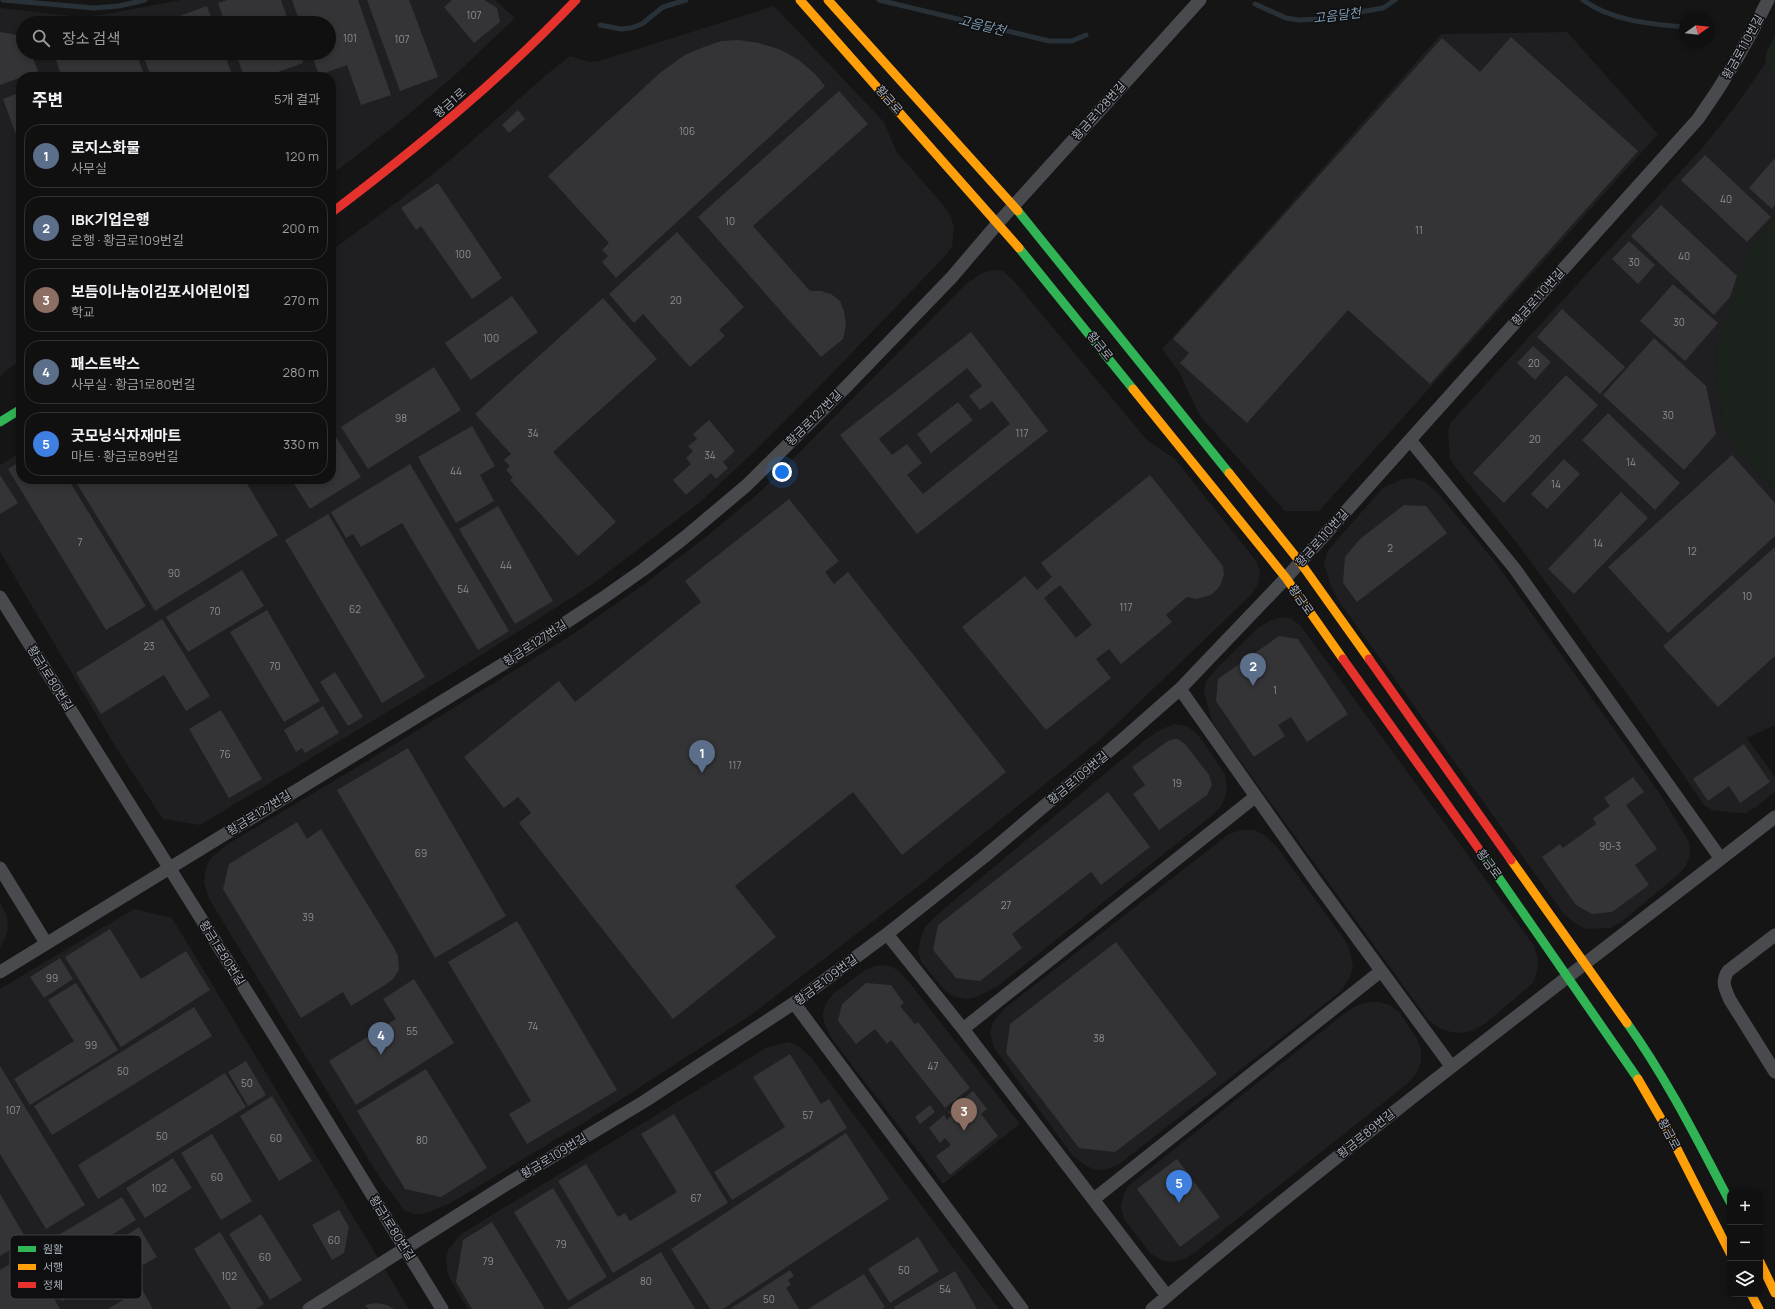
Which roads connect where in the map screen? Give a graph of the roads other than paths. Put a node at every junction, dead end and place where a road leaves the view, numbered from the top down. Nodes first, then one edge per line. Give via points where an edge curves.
1 (576, 0) edge
2 (800, 0) edge
3 (828, 0) edge
4 (1200, 0) edge
5 (1768, 0) edge
6 (1014, 206) junction
7 (336, 209) edge
8 (998, 223) junction
9 (16, 412) edge
10 (0, 422) edge
11 (1410, 440) junction
12 (1300, 562) junction
13 (1286, 578) junction
14 (0, 597) edge
15 (1180, 689) junction
16 (1255, 797) junction
17 (1775, 817) edge
18 (1721, 859) junction
19 (0, 868) edge
20 (169, 869) junction
21 (887, 934) junction
22 (1775, 935) edge
23 (46, 943) junction
24 (1585, 964) junction
25 (1381, 971) junction
26 (0, 972) edge
27 (1568, 978) junction
28 (794, 1003) junction
29 (963, 1029) junction
30 (1452, 1066) junction
31 (1775, 1072) edge
32 (1727, 1196) edge
33 (1094, 1199) junction
34 (1727, 1247) edge
35 (405, 1249) junction
36 (1763, 1268) edge
37 (1775, 1293) edge
38 (1167, 1296) junction
39 (1753, 1297) edge
40 (310, 1309) edge
41 (442, 1309) edge
42 (1022, 1309) edge
43 (1152, 1309) edge
44 (1759, 1309) edge

1 - 7 street, 황금1로 via 556,23 462,109
2 - 8 street, 황금로
3 - 6 street, 황금로
4 - 6 street, 황금로128번길
5 - 11 street, 황금로110번길 via 1741,54 1698,119
6 - 8 street, 황금로128번길
6 - 12 street, 황금로
8 - 13 street, 황금로
8 - 20 street, 황금로127번길 via 952,277 838,394 747,485 679,542 609,594 503,664
9 - 10 street
11 - 12 street, 황금로110번길
11 - 18 street via 1515,569
12 - 13 street, 황금로110번길
12 - 24 street, 황금로
13 - 15 street, 황금로109번길
13 - 27 street, 황금로
14 - 20 street, 황금1로80번길
15 - 16 street
15 - 21 street, 황금로109번길 via 990,853
16 - 25 street
16 - 29 street
17 - 18 street
18 - 24 street
19 - 23 street
20 - 23 street, 황금로127번길
20 - 35 street, 황금1로80번길
21 - 28 street, 황금로109번길
21 - 29 street
22 - 31 street via 1728,971 1724,978 1730,1000
23 - 26 street, 황금로127번길
24 - 27 street, 황금로89번길
24 - 32 street, 황금로 via 1645,1049 1687,1120
25 - 30 street
25 - 33 street
27 - 30 street, 황금로89번길
27 - 34 street, 황금로 via 1638,1079 1667,1129
28 - 35 street, 황금로109번길 via 645,1101
28 - 42 street
29 - 33 street
30 - 38 street, 황금로89번길
33 - 38 street
35 - 40 street, 황금로109번길
35 - 41 street, 황금1로80번길
36 - 37 street
38 - 43 street, 황금로89번길
39 - 44 street

